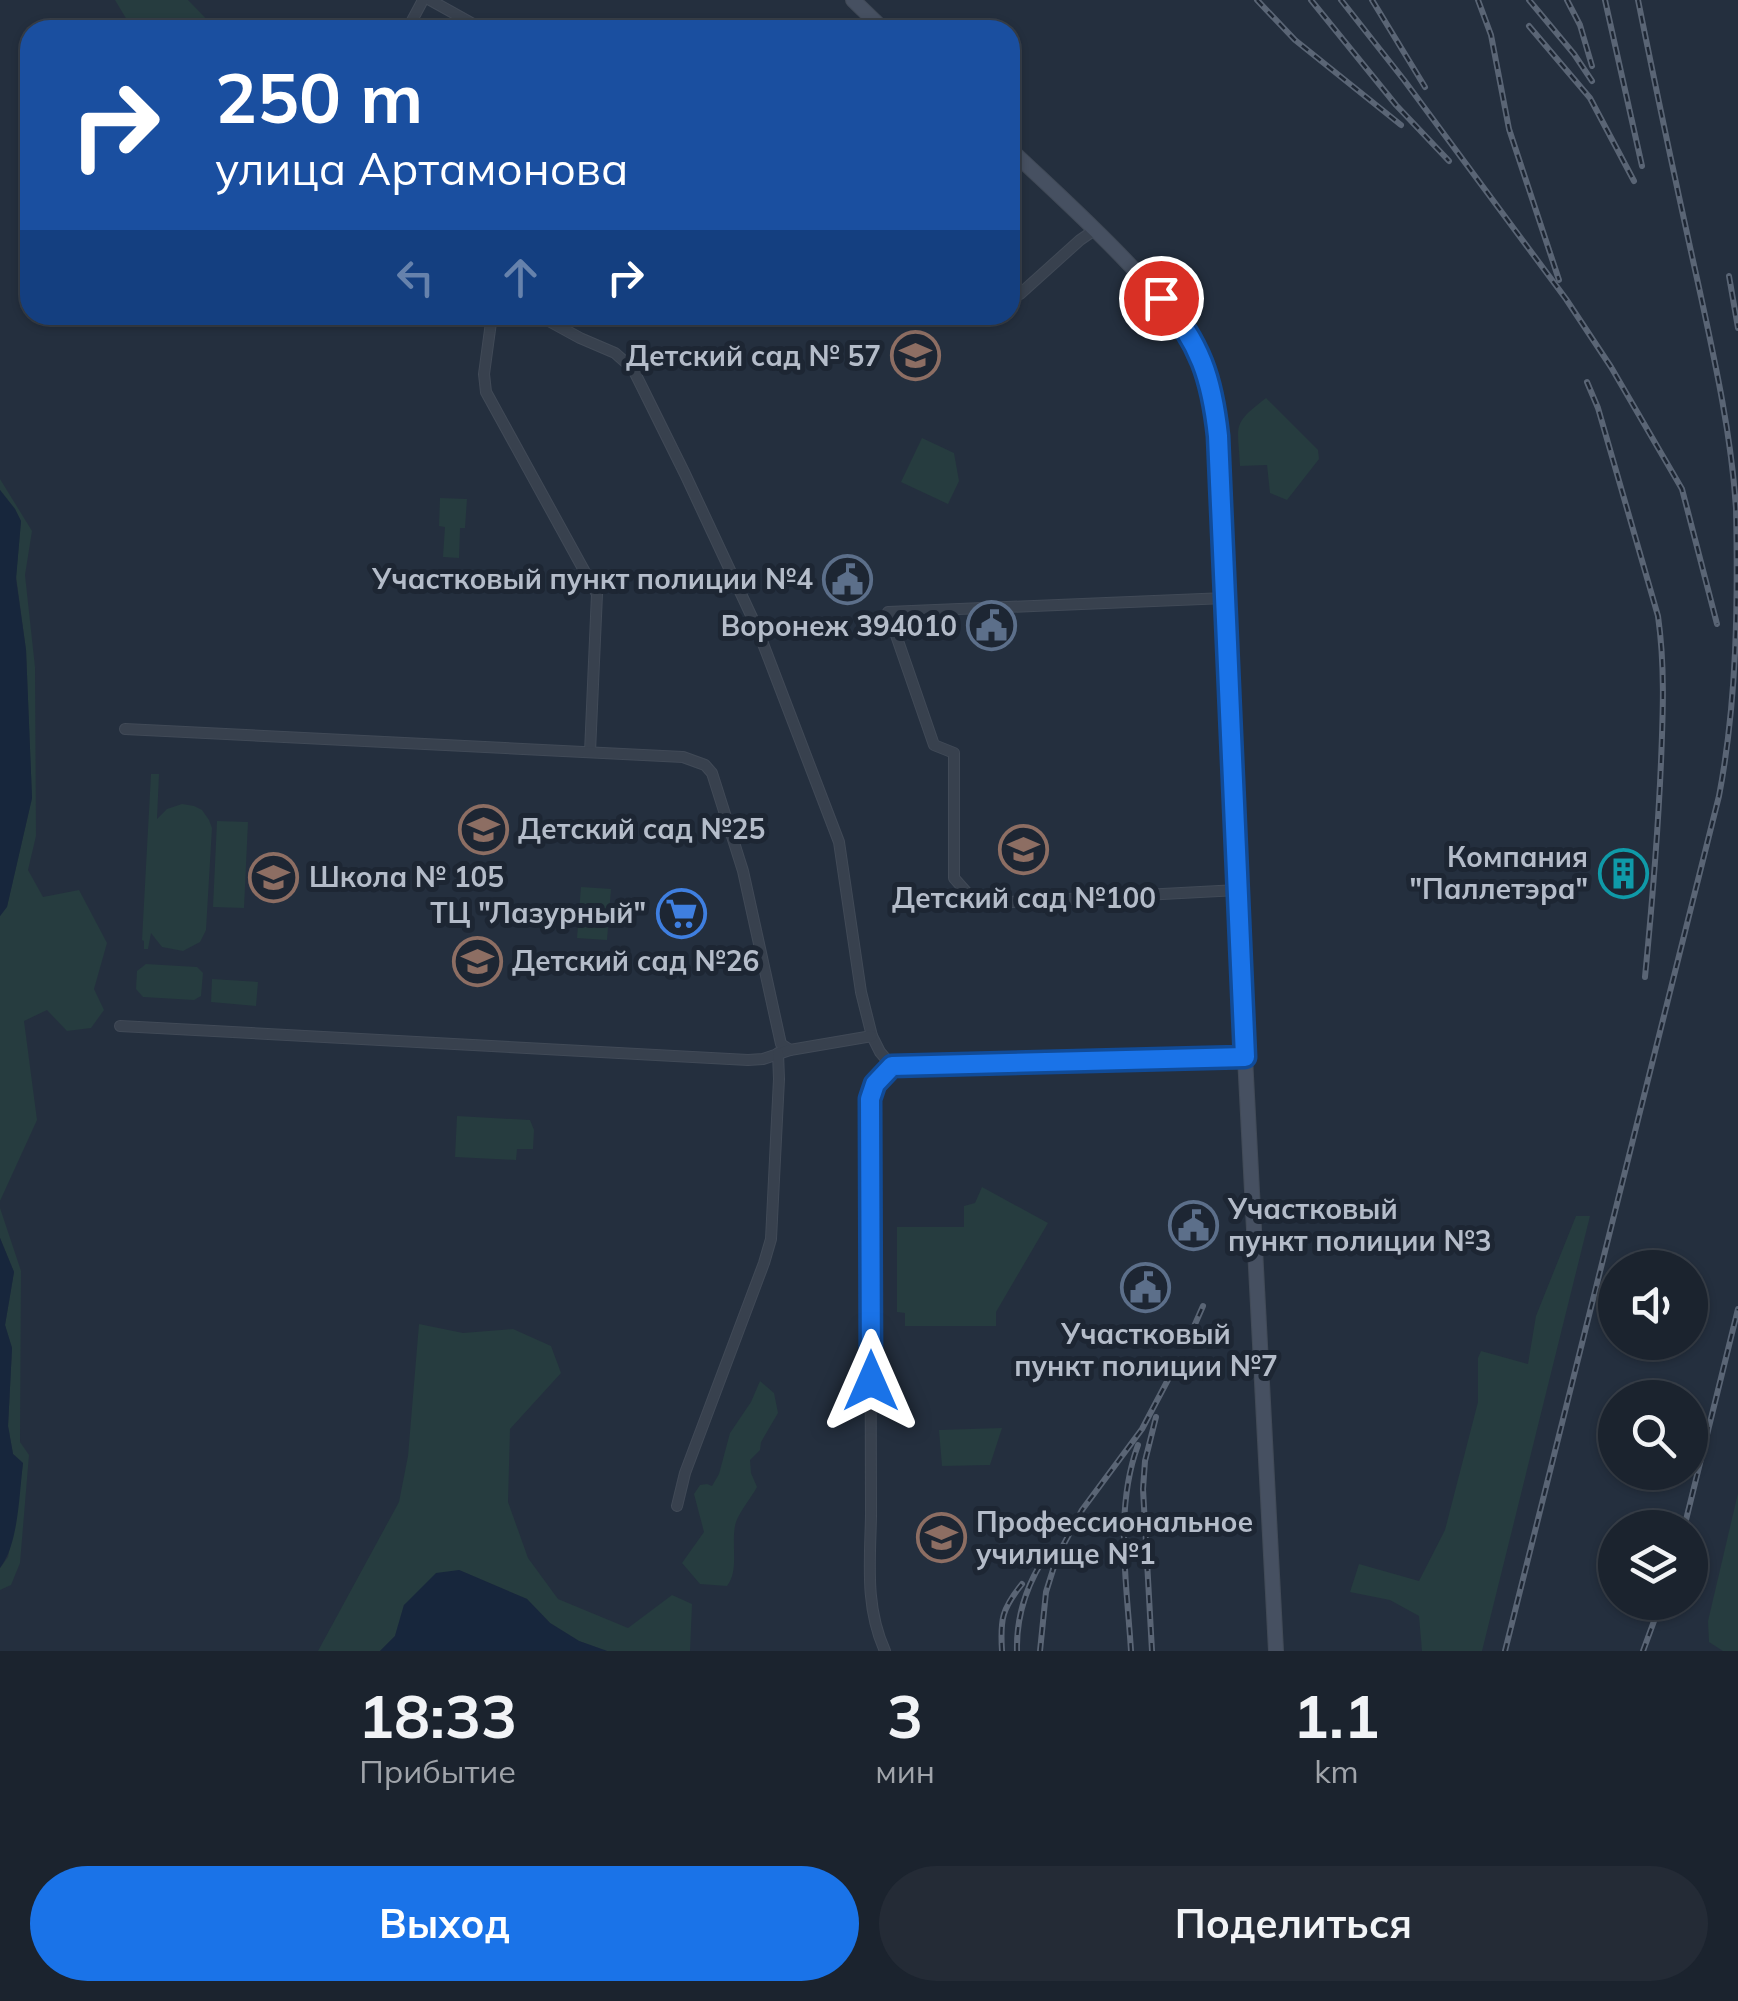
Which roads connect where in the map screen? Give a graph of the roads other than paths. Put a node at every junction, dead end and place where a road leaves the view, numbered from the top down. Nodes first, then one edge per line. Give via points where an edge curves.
1 (427, 0) edge
2 (853, 0) edge
3 (465, 20) edge
4 (874, 20) edge
5 (1020, 158) edge
6 (1096, 230) junction
7 (1020, 294) edge
8 (491, 325) edge
9 (556, 325) edge
10 (1226, 598) junction
11 (125, 729) dead end
12 (590, 752) junction
13 (1238, 890) junction
14 (120, 1026) dead end
15 (872, 1036) junction
16 (790, 1050) junction
17 (778, 1053) junction
18 (1245, 1057) junction
19 (892, 1066) junction
20 (677, 1506) dead end
21 (885, 1651) edge
22 (1276, 1651) edge

1 - 3 street
2 - 4 main road
5 - 6 main road
6 - 7 street
6 - 10 main road via 1174,313 1206,368 1218,436
8 - 12 street via 486,392 597,594
9 - 15 street via 615,352 633,369 757,628 839,842
10 - 13 main road
10 - 13 street via 888,612 934,744 954,754 954,878 969,895 992,903
11 - 12 street
12 - 16 street via 683,756 712,772 743,871 781,1044
13 - 18 main road
14 - 17 street via 748,1060
15 - 16 street
15 - 19 street
16 - 17 street
17 - 20 street via 771,1239
18 - 19 street
18 - 22 main road
19 - 21 street via 870,1099 869,1586

